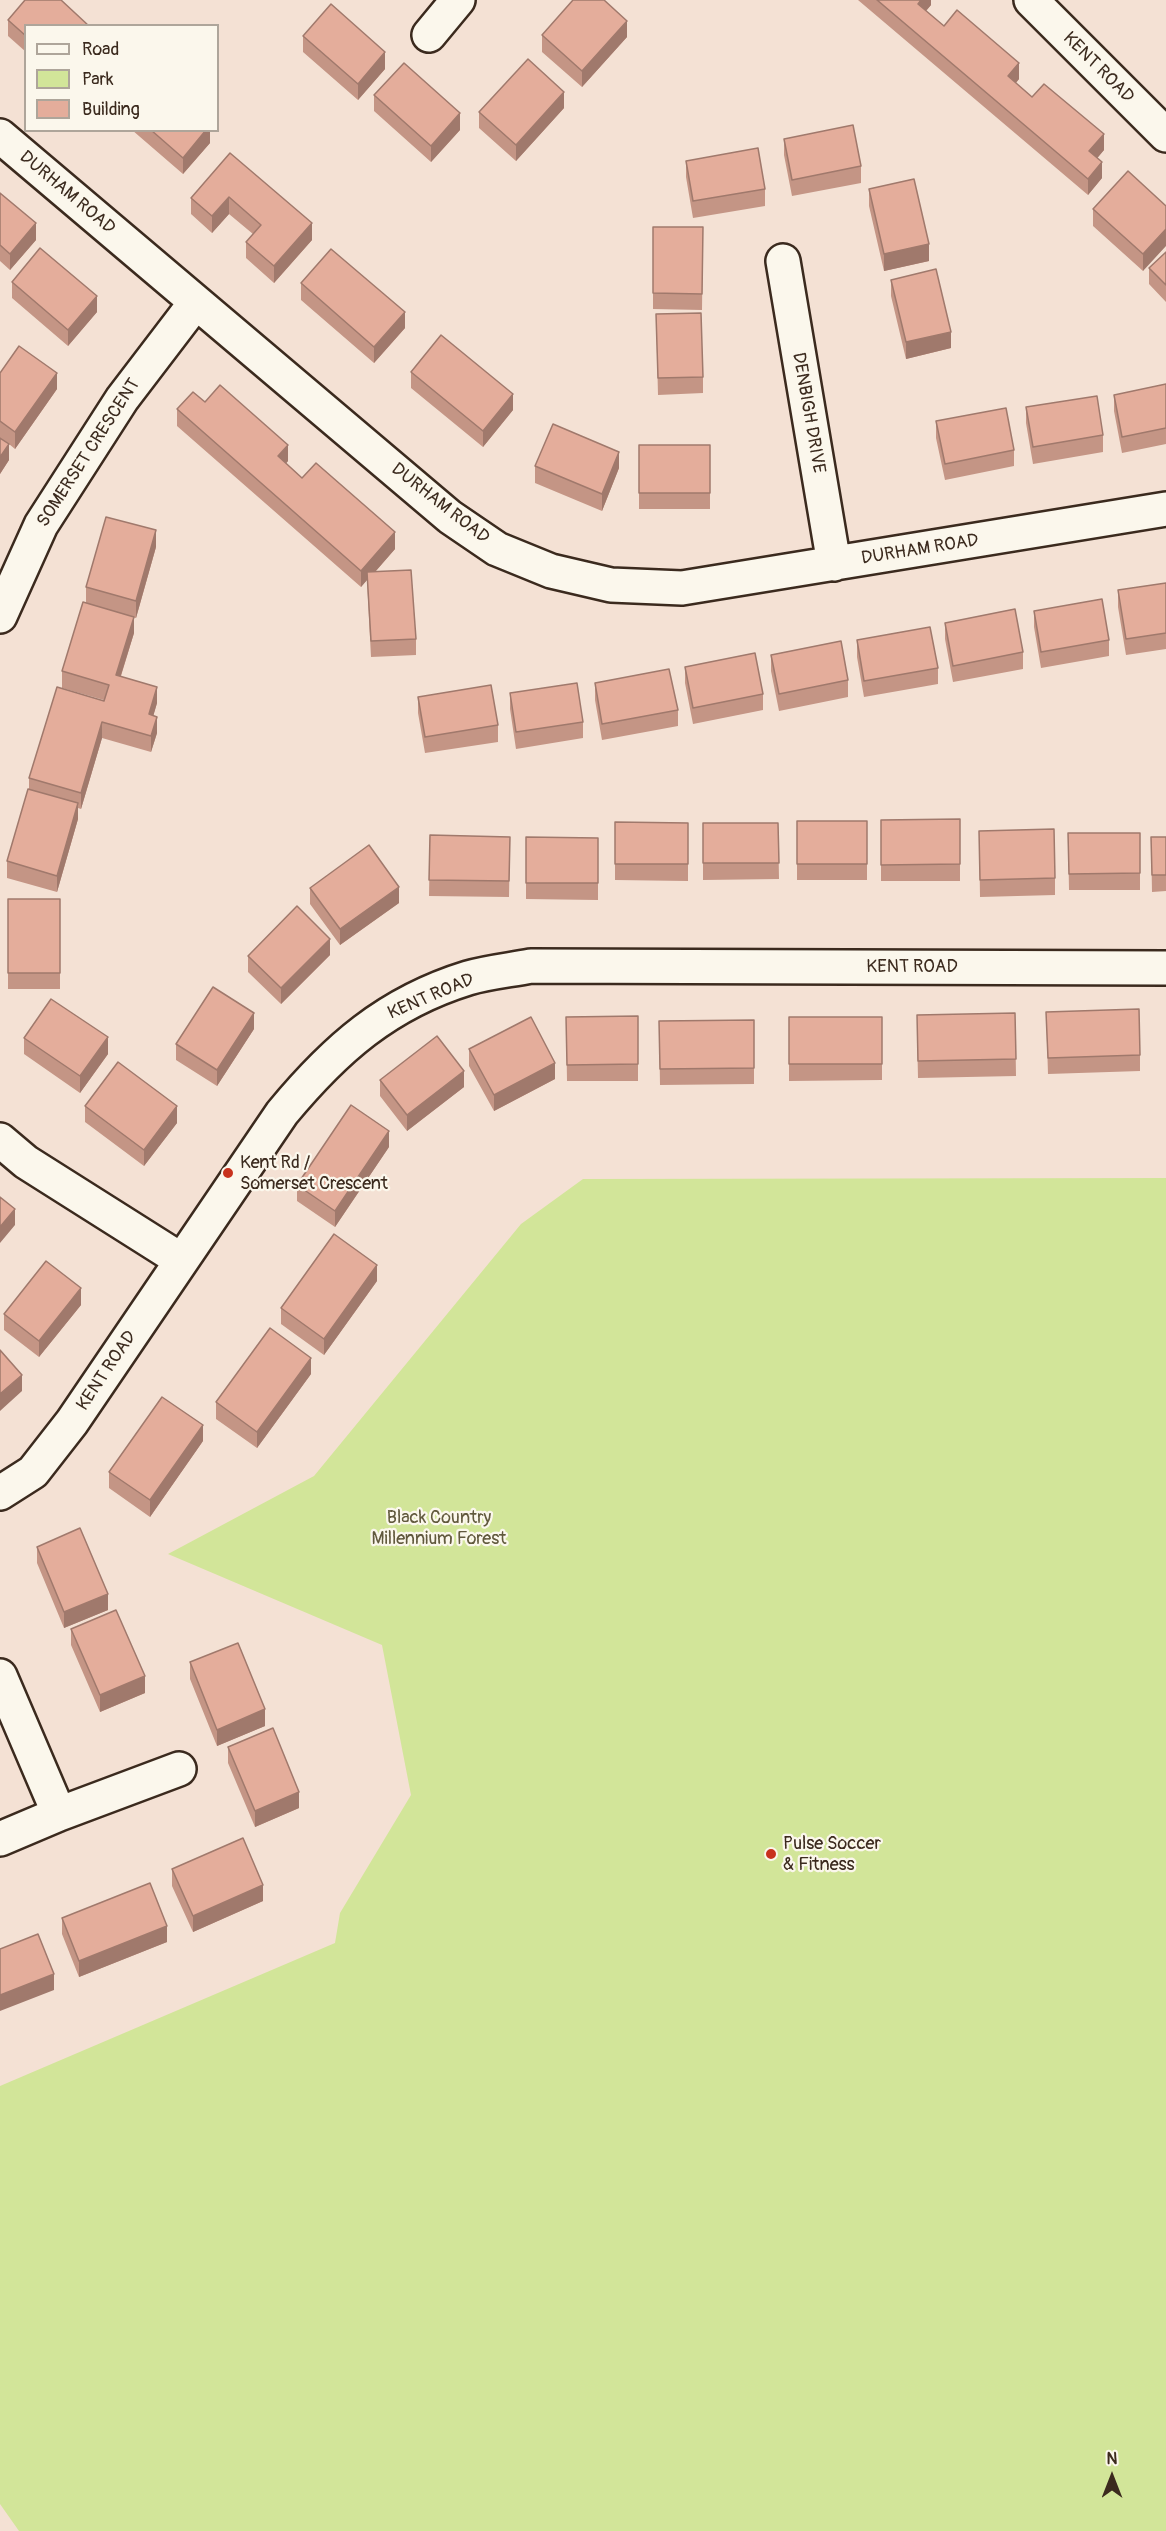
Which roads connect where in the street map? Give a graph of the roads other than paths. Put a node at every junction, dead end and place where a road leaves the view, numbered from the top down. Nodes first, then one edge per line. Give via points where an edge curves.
1 (458, 0) edge
2 (1031, 0) edge
3 (429, 35) dead end
4 (1166, 135) edge
5 (0, 136) edge
6 (783, 261) dead end
7 (196, 302) junction
8 (1166, 510) edge
9 (834, 564) junction
10 (0, 616) edge
11 (1166, 968) edge
12 (0, 1140) edge
13 (181, 1260) junction
14 (0, 1493) edge
15 (0, 1676) edge
16 (178, 1769) dead end
17 (58, 1814) junction
18 (0, 1839) edge

1 - 3 street
2 - 4 street, KENT ROAD
5 - 7 street, DURHAM ROAD
6 - 9 street, DENBIGH DRIVE
7 - 9 street, DURHAM ROAD via 450,517 498,549 551,571 611,585 682,588
7 - 10 street, SOMERSET CRESCENT via 122,399 41,525
8 - 9 street, DURHAM ROAD
11 - 13 street, KENT ROAD via 531,966 469,978 391,1012 353,1038 317,1072 282,1113
12 - 13 street via 26,1162
13 - 14 street, KENT ROAD via 33,1473
15 - 17 street
16 - 17 street
17 - 18 street

